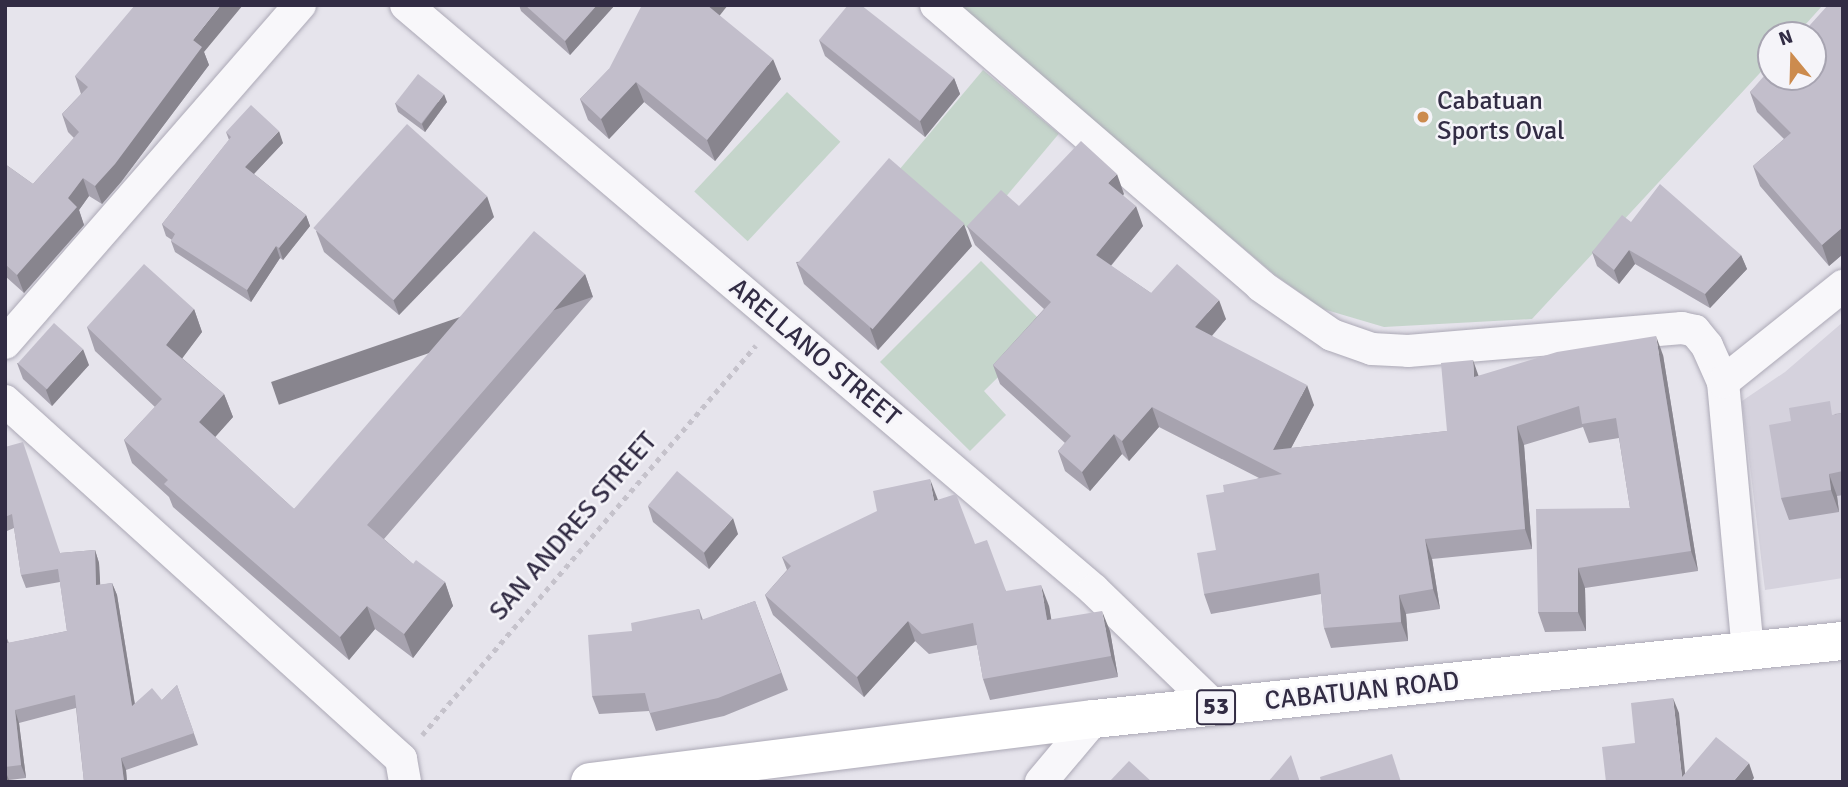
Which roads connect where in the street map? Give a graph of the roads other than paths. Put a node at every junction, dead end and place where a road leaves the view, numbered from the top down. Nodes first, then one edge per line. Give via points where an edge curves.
1 (300, 5) edge
2 (406, 5) edge
3 (936, 5) edge
4 (1843, 286) edge
5 (5, 343) edge
6 (1723, 382) junction
7 (5, 401) edge
8 (1843, 641) edge
9 (1748, 651) junction
10 (1216, 708) junction
11 (1094, 719) junction
12 (403, 771) edge
13 (590, 782) edge
14 (1041, 782) edge

1 - 5 street
2 - 10 street, ARELLANO STREET via 1094,590
3 - 6 street via 1261,286 1332,335 1373,349 1408,351 1682,328 1695,331 1707,346
4 - 6 street
6 - 9 street
7 - 12 street
8 - 9 highway, CABATUAN ROAD / 53
9 - 10 highway, CABATUAN ROAD / 53
10 - 11 highway, CABATUAN ROAD / 53
11 - 13 highway, CABATUAN ROAD / 53
11 - 14 street

